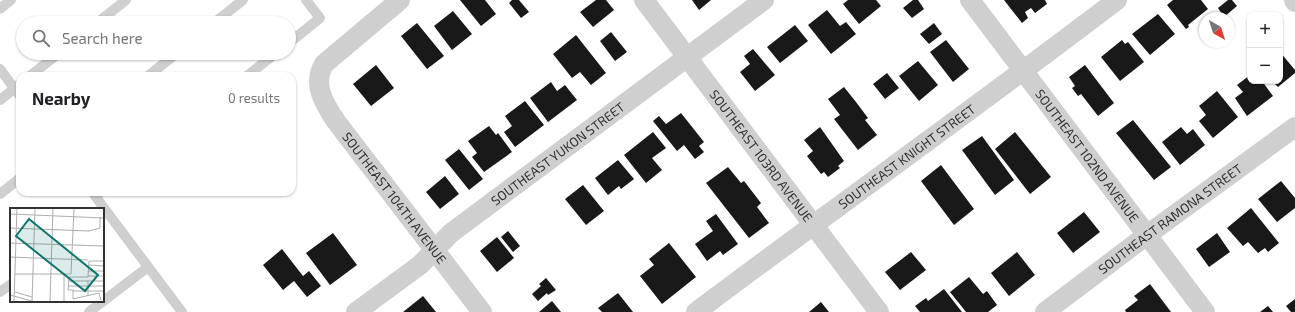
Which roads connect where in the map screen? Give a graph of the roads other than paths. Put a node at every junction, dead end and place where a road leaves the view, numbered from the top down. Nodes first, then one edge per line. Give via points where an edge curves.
1 (11, 0) edge
2 (126, 0) edge
3 (243, 0) edge
4 (306, 0) edge
5 (644, 0) edge
6 (764, 0) edge
7 (970, 0) edge
8 (1117, 0) edge
9 (392, 2) edge
10 (0, 9) edge
11 (106, 16) edge
12 (223, 16) edge
13 (296, 37) edge
14 (688, 57) junction
15 (50, 60) edge
16 (168, 60) edge
17 (267, 60) edge
18 (0, 69) edge
19 (1023, 71) junction
20 (35, 72) edge
21 (153, 72) edge
22 (252, 72) edge
23 (16, 87) edge
24 (16, 90) edge
25 (0, 100) edge
26 (1295, 127) edge
27 (16, 181) edge
28 (0, 194) edge
29 (97, 196) edge
30 (103, 208) edge
31 (104, 211) edge
32 (812, 225) junction
33 (1147, 235) junction
34 (435, 249) junction
35 (148, 267) junction
36 (10, 285) edge
37 (0, 292) edge
38 (104, 301) edge
39 (102, 302) edge
40 (89, 312) edge
41 (182, 312) edge
42 (356, 312) edge
43 (482, 312) edge
44 (696, 312) edge
45 (879, 312) edge
46 (1045, 312) edge
47 (1205, 312) edge

1 - 10 lane
2 - 11 lane
3 - 12 lane
4 - 13 lane via 320,18
5 - 14 street, SOUTHEAST 103RD AVENUE
6 - 14 street, SOUTHEAST YUKON STREET
7 - 19 street, SOUTHEAST 102ND AVENUE
8 - 19 street, SOUTHEAST KNIGHT STREET
9 - 34 street, SOUTHEAST 104TH AVENUE via 320,70 319,90 335,120
14 - 32 street, SOUTHEAST 103RD AVENUE
14 - 34 street, SOUTHEAST YUKON STREET via 451,233
15 - 20 lane
16 - 21 lane
17 - 22 lane
18 - 23 lane
19 - 32 street, SOUTHEAST KNIGHT STREET
19 - 33 street, SOUTHEAST 102ND AVENUE
24 - 25 lane
26 - 33 street, SOUTHEAST RAMONA STREET
27 - 28 lane
29 - 30 lane
31 - 35 lane
32 - 44 street, SOUTHEAST KNIGHT STREET
32 - 45 street, SOUTHEAST 103RD AVENUE
33 - 46 street, SOUTHEAST RAMONA STREET
33 - 47 street, SOUTHEAST 102ND AVENUE
34 - 42 street, SOUTHEAST YUKON STREET via 420,265
34 - 43 street, SOUTHEAST 104TH AVENUE
35 - 38 lane
35 - 41 lane
36 - 37 lane
39 - 40 lane

